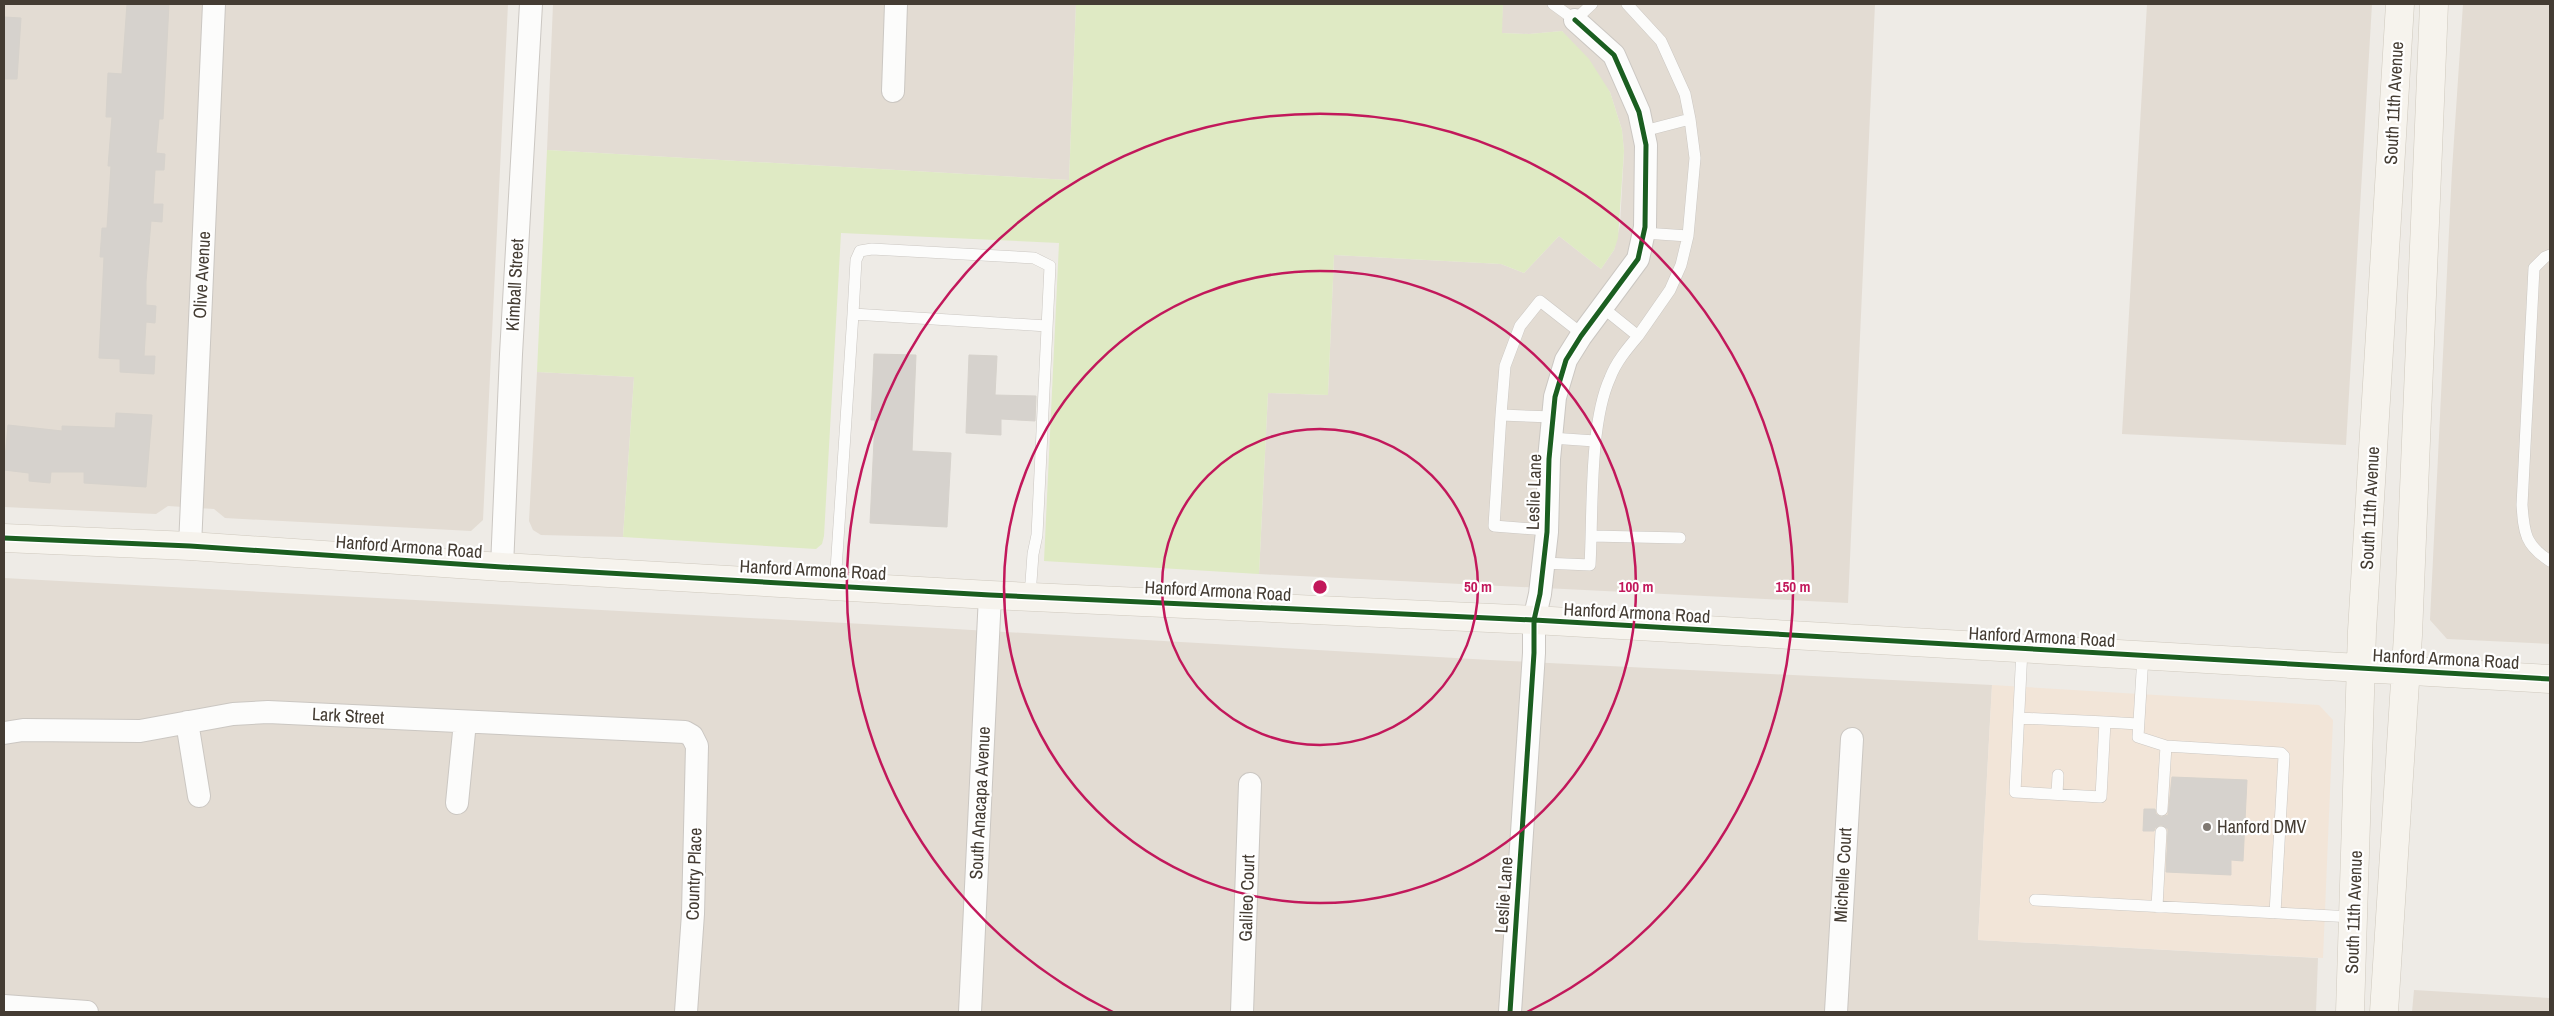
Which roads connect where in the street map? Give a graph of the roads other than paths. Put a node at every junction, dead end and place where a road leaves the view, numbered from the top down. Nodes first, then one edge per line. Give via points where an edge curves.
1 (214, 4) edge
2 (531, 4) edge
3 (896, 4) edge
4 (1553, 4) edge
5 (1592, 4) edge
6 (1627, 4) edge
7 (2400, 4) edge
8 (2434, 4) edge
9 (1575, 20) junction
10 (893, 91) dead end
11 (1690, 119) junction
12 (1644, 131) junction
13 (1644, 233) junction
14 (1688, 236) junction
15 (2550, 256) edge
16 (1602, 307) junction
17 (853, 314) junction
18 (1047, 326) junction
19 (1582, 334) junction
20 (1638, 336) junction
21 (1501, 415) junction
22 (1552, 428) junction
23 (1596, 442) junction
24 (1547, 530) junction
25 (1592, 536) junction
26 (4, 538) edge
27 (1680, 538) dead end
28 (190, 546) junction
29 (2550, 561) edge
30 (1543, 563) junction
31 (502, 567) junction
32 (835, 585) junction
33 (990, 594) junction
34 (1030, 596) junction
35 (1534, 620) junction
36 (2022, 649) junction
37 (2143, 656) junction
38 (2361, 668) junction
39 (2406, 671) junction
40 (2550, 679) edge
41 (2019, 718) junction
42 (187, 722) junction
43 (465, 722) junction
44 (2105, 722) junction
45 (2138, 724) junction
46 (4, 733) edge
47 (692, 736) joint
48 (1852, 739) dead end
49 (2166, 746) junction
50 (2058, 775) dead end
51 (1250, 784) dead end
52 (2057, 794) junction
53 (199, 796) dead end
54 (457, 803) dead end
55 (2162, 810) dead end
56 (2161, 832) dead end
57 (2035, 900) dead end
58 (2156, 907) junction
59 (2275, 913) junction
60 (2354, 917) junction
61 (4, 1006) edge
62 (87, 1012) edge
63 (686, 1012) edge
64 (970, 1012) edge
65 (1242, 1012) edge
66 (1510, 1012) edge
67 (1836, 1012) edge
68 (2350, 1012) edge
69 (2384, 1012) edge

1 - 28 street, Olive Avenue
2 - 31 street, Kimball Street
3 - 10 street
4 - 9 lane
5 - 9 lane
6 - 11 lane via 1661,41 1685,94
7 - 38 main road, South 11th Avenue
8 - 39 main road, South 11th Avenue
9 - 12 street, Leslie Lane via 1614,55
11 - 12 lane
11 - 14 lane via 1695,158
12 - 13 street, Leslie Lane
13 - 14 lane
13 - 16 street, Leslie Lane via 1635,265
14 - 20 lane via 1681,265 1670,290
15 - 29 lane via 2534,268 2522,506 2524,529 2530,545
16 - 19 street, Leslie Lane
16 - 20 lane
17 - 18 lane
17 - 18 lane via 856,260 860,252 872,249 1034,258 1050,266
17 - 32 lane
18 - 34 lane via 1037,535 1032,554
19 - 21 lane via 1540,301 1520,326 1505,366
19 - 22 street, Leslie Lane via 1566,360 1555,397
20 - 23 lane via 1624,352 1609,379
21 - 22 lane
21 - 24 lane via 1494,526
22 - 23 lane
22 - 24 street, Leslie Lane
23 - 25 lane
24 - 30 street, Leslie Lane
25 - 27 lane
25 - 30 lane via 1590,565
26 - 28 main road, Hanford Armona Road
28 - 31 main road, Hanford Armona Road
30 - 35 street, Leslie Lane
31 - 32 main road, Hanford Armona Road
32 - 33 main road, Hanford Armona Road
33 - 34 main road, Hanford Armona Road
33 - 64 street, South Anacapa Avenue
34 - 35 main road, Hanford Armona Road
35 - 36 main road, Hanford Armona Road
35 - 66 street, Leslie Lane
36 - 37 main road, Hanford Armona Road
36 - 41 lane
37 - 38 main road, Hanford Armona Road
37 - 45 lane
38 - 39 main road, Hanford Armona Road
38 - 60 main road, South 11th Avenue
39 - 40 main road, Hanford Armona Road
39 - 69 main road, South 11th Avenue
41 - 44 lane via 2060,725
41 - 52 lane via 2015,792
42 - 43 street, Lark Street via 268,712
42 - 46 street, Lark Street via 140,731 23,730
42 - 53 street
43 - 47 street, Lark Street via 685,732
43 - 54 street
44 - 45 lane
44 - 52 lane via 2101,796
45 - 49 lane via 2138,737
47 - 63 street, Country Place via 698,746 693,914
48 - 67 street, Michelle Court
49 - 55 lane
49 - 59 lane via 2281,753 2284,756
50 - 52 lane
51 - 65 street, Galileo Court
56 - 58 lane
57 - 58 lane
58 - 59 lane
59 - 60 lane
60 - 68 main road, South 11th Avenue
61 - 62 street

